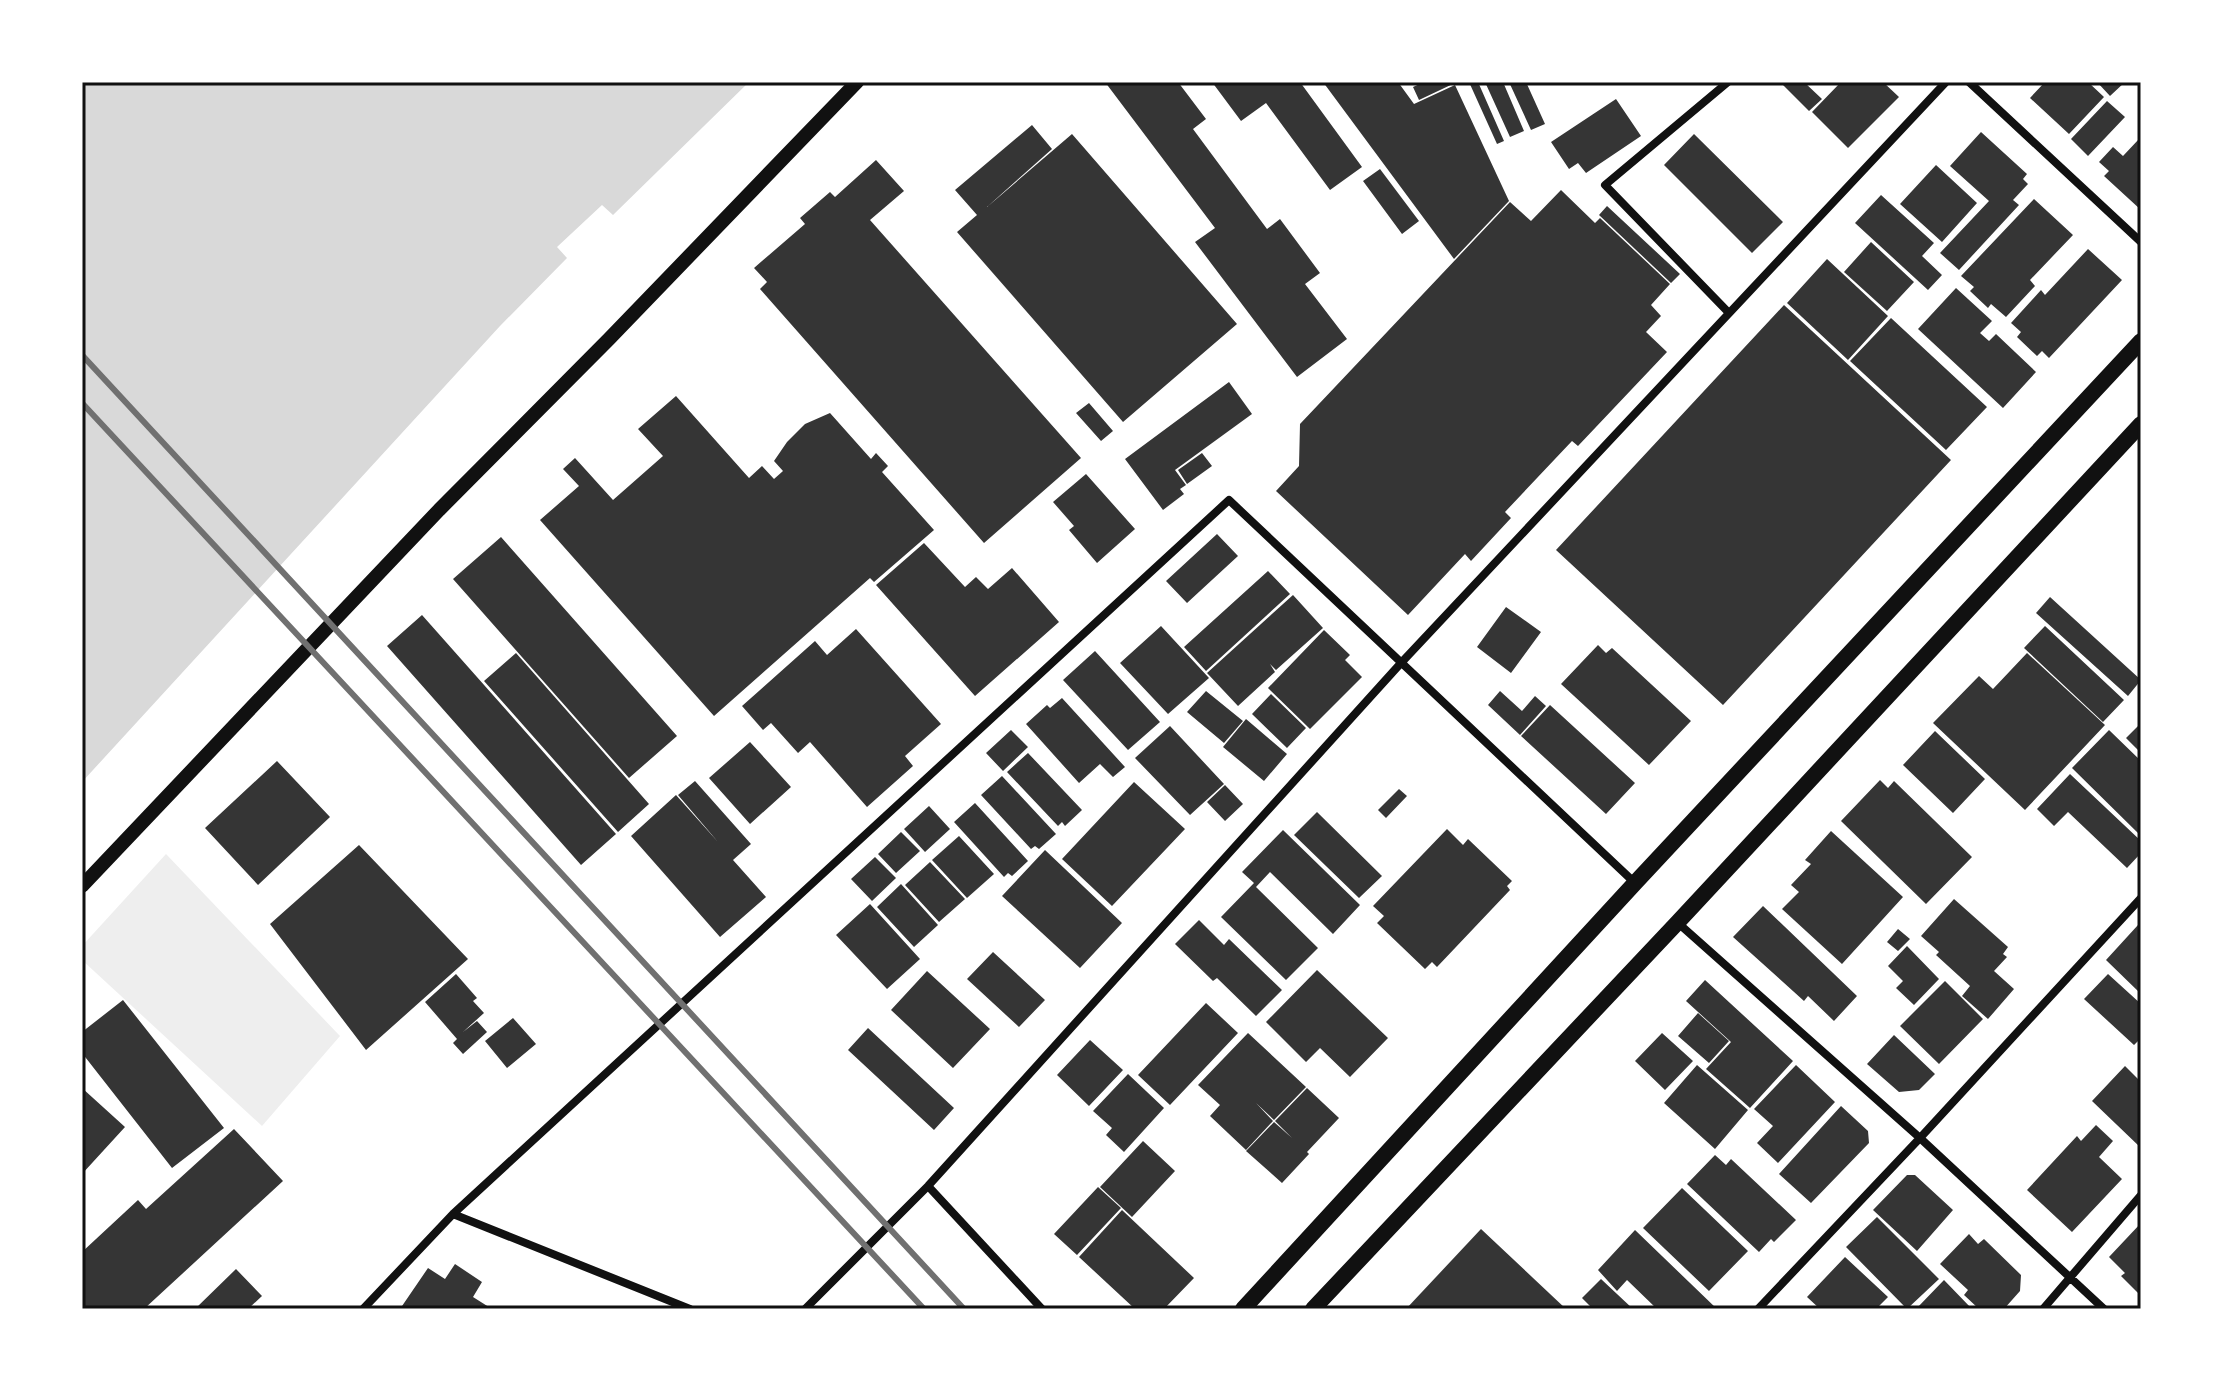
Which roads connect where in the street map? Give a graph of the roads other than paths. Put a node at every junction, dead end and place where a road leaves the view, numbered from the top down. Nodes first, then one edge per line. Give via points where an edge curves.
1 (857, 82) edge
2 (1728, 82) edge
3 (1946, 82) edge
4 (1969, 82) edge
5 (2141, 242) edge
6 (1729, 313) junction
7 (2141, 341) edge
8 (2141, 424) edge
9 (1401, 663) junction
10 (1635, 883) junction
11 (82, 886) edge
12 (2141, 898) edge
13 (1677, 923) junction
14 (1920, 1138) junction
15 (928, 1186) junction
16 (2141, 1195) edge
17 (453, 1214) junction
18 (2072, 1277) junction
19 (363, 1309) edge
20 (690, 1309) edge
21 (805, 1309) edge
22 (1042, 1309) edge
23 (1243, 1309) edge
24 (1313, 1309) edge
25 (1758, 1309) edge
26 (2043, 1309) edge
27 (2104, 1309) edge

1 - 11 street
2 - 6 street via 1605,185
3 - 6 street
4 - 5 street
6 - 9 street
7 - 10 main road
8 - 13 main road
9 - 10 street
9 - 15 street
9 - 17 street via 1229,500
10 - 23 main road
12 - 14 street
13 - 14 street
13 - 24 main road
14 - 18 street
14 - 25 street
15 - 21 street
15 - 22 street
16 - 18 street
17 - 19 street
17 - 20 street
18 - 26 street
18 - 27 street

